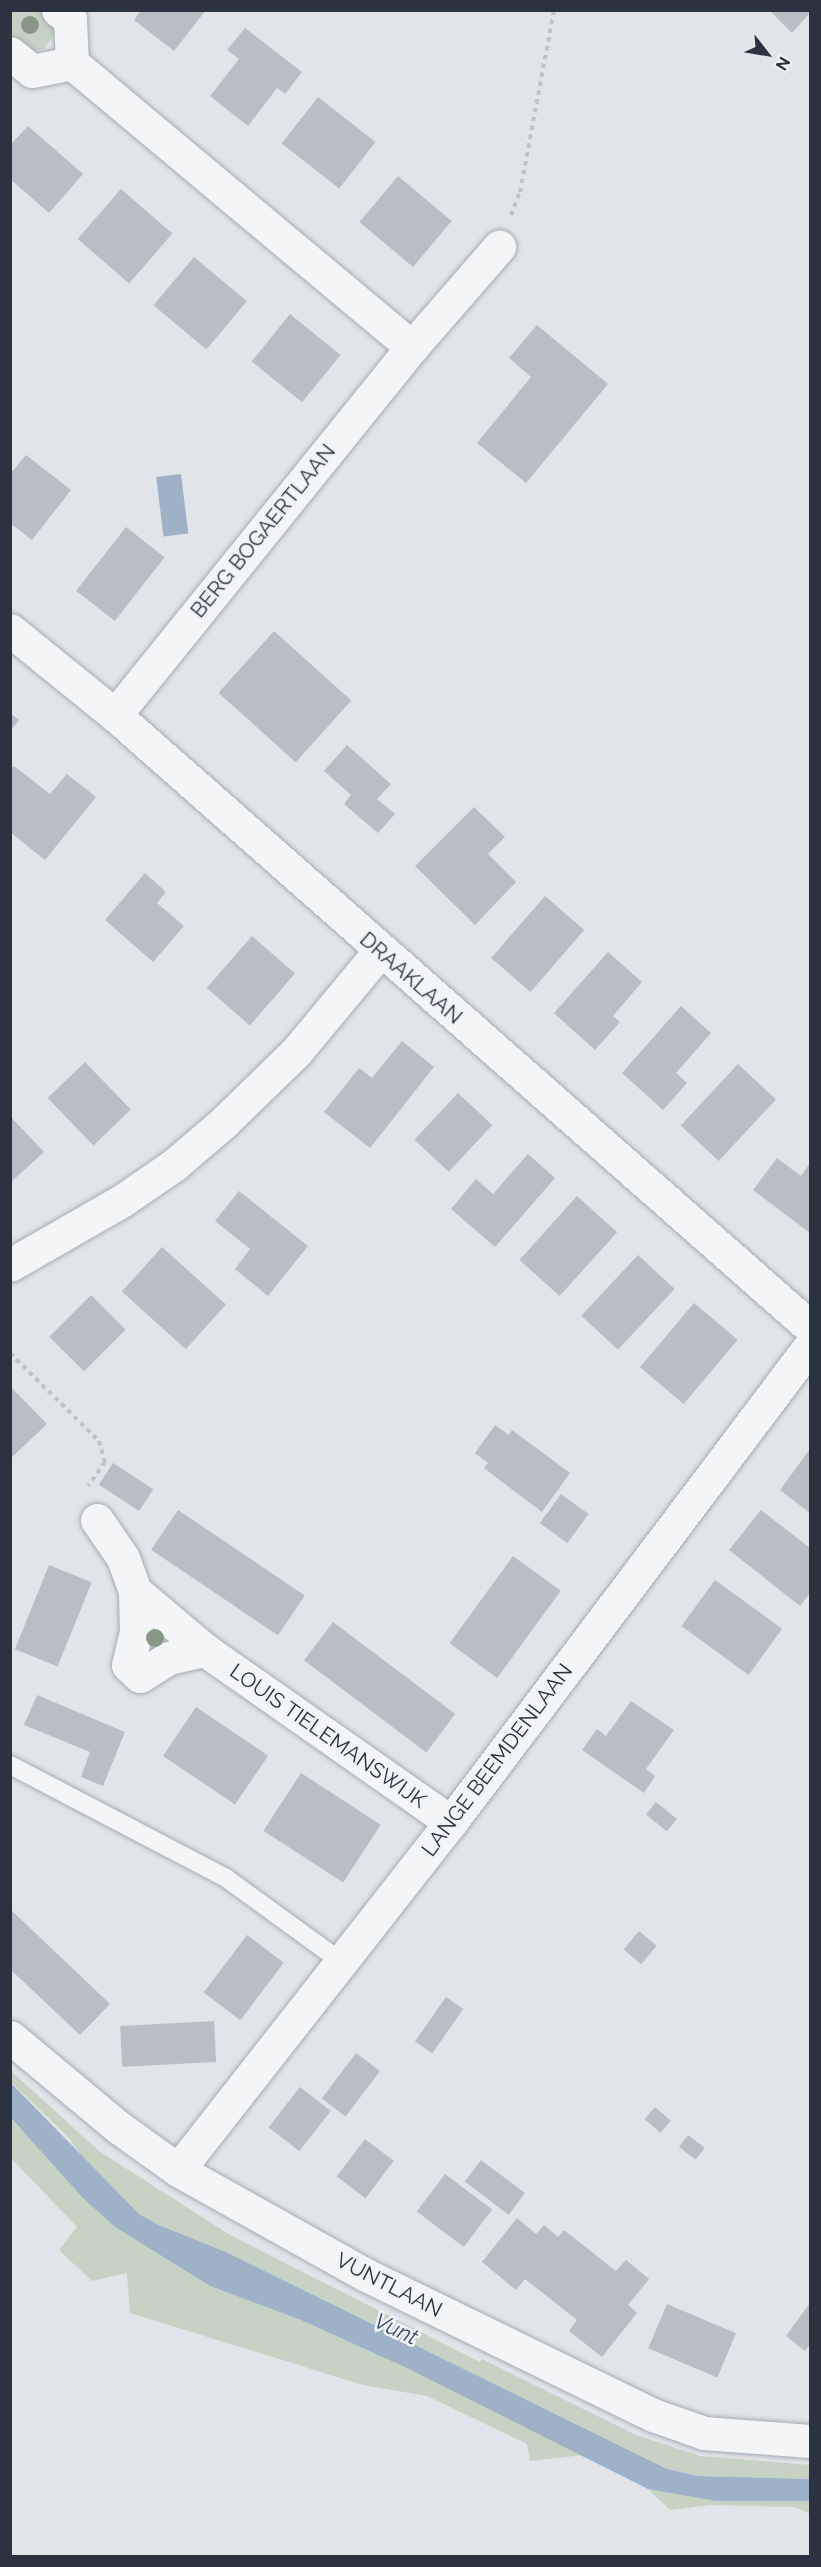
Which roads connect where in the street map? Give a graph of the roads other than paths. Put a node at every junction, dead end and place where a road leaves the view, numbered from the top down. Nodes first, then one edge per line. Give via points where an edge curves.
1 (58, 10) edge
2 (10, 53) edge
3 (72, 63) junction
4 (499, 247) road end
5 (412, 347) junction
6 (10, 630) edge
7 (115, 715) junction
8 (380, 951) junction
9 (10, 1265) edge
10 (810, 1327) edge
11 (810, 1346) edge
12 (97, 1520) road end
13 (135, 1591) junction
14 (205, 1650) junction
15 (10, 1765) edge
16 (451, 1822) junction
17 (339, 1960) junction
18 (10, 2037) edge
19 (178, 2170) junction
20 (810, 2441) edge

1 - 3 street via 69,19
2 - 3 street via 32,71
3 - 5 street
4 - 5 street, BERG BOGAERTLAAN
5 - 7 street, BERG BOGAERTLAAN
6 - 7 street, DRAAKLAAN
7 - 8 street, DRAAKLAAN
8 - 9 street via 296,1052 224,1124 174,1166 123,1200
8 - 10 street, DRAAKLAAN
11 - 16 street, LANGE BEEMDENLAAN
12 - 13 street, LOUIS TIELEMANSWIJK via 123,1558
13 - 14 street, LOUIS TIELEMANSWIJK
13 - 14 street, LOUIS TIELEMANSWIJK via 136,1631 128,1665 140,1676 169,1658
14 - 16 street, LOUIS TIELEMANSWIJK
15 - 17 lane via 226,1878
16 - 17 street, LANGE BEEMDENLAAN
17 - 19 street, LANGE BEEMDENLAAN
18 - 19 street, VUNTLAAN via 118,2127
19 - 20 street, VUNTLAAN via 366,2276 653,2415 704,2433

